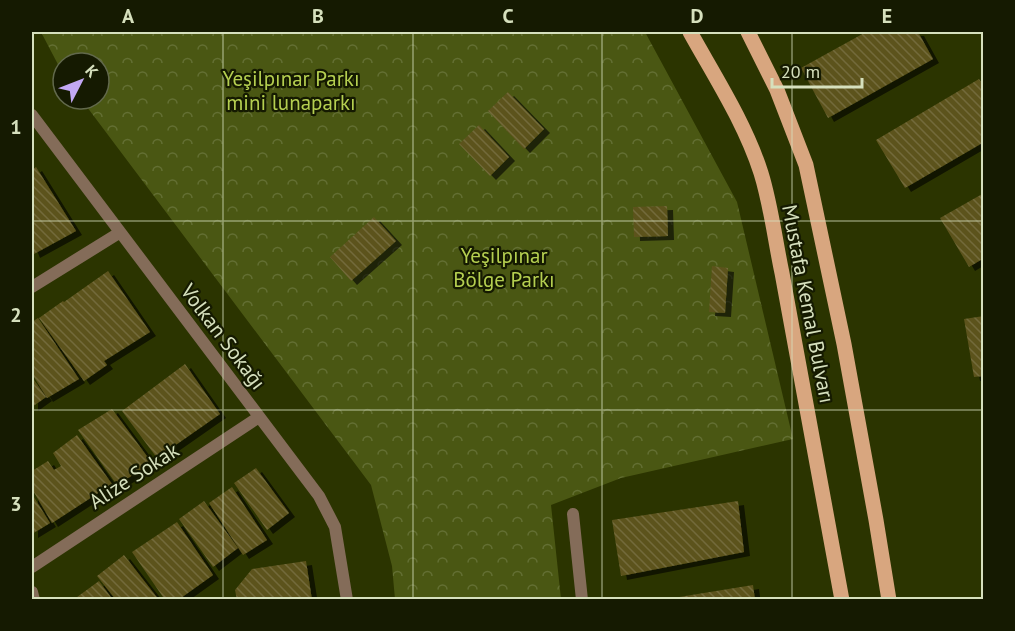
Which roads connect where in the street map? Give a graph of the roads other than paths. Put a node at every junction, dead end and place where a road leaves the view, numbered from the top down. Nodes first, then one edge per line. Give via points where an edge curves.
1 (690, 32) edge
2 (748, 32) edge
3 (32, 115) edge
4 (119, 233) junction
5 (32, 287) edge
6 (259, 417) junction
7 (573, 514) dead end
8 (32, 567) edge
9 (32, 592) edge
10 (34, 600) edge
11 (347, 600) edge
12 (582, 600) edge
13 (842, 600) edge
14 (889, 600) edge

1 - 13 main road, Mustafa Kemal Bulvarı via 737,118 760,172
2 - 14 main road, Mustafa Kemal Bulvarı via 777,90 806,165 844,344
3 - 4 street, Volkan Sokağı
4 - 5 street
4 - 6 street, Volkan Sokağı
6 - 8 street, Alize Sokak
6 - 11 street, Volkan Sokağı via 319,496 335,527
7 - 12 street
9 - 10 street

